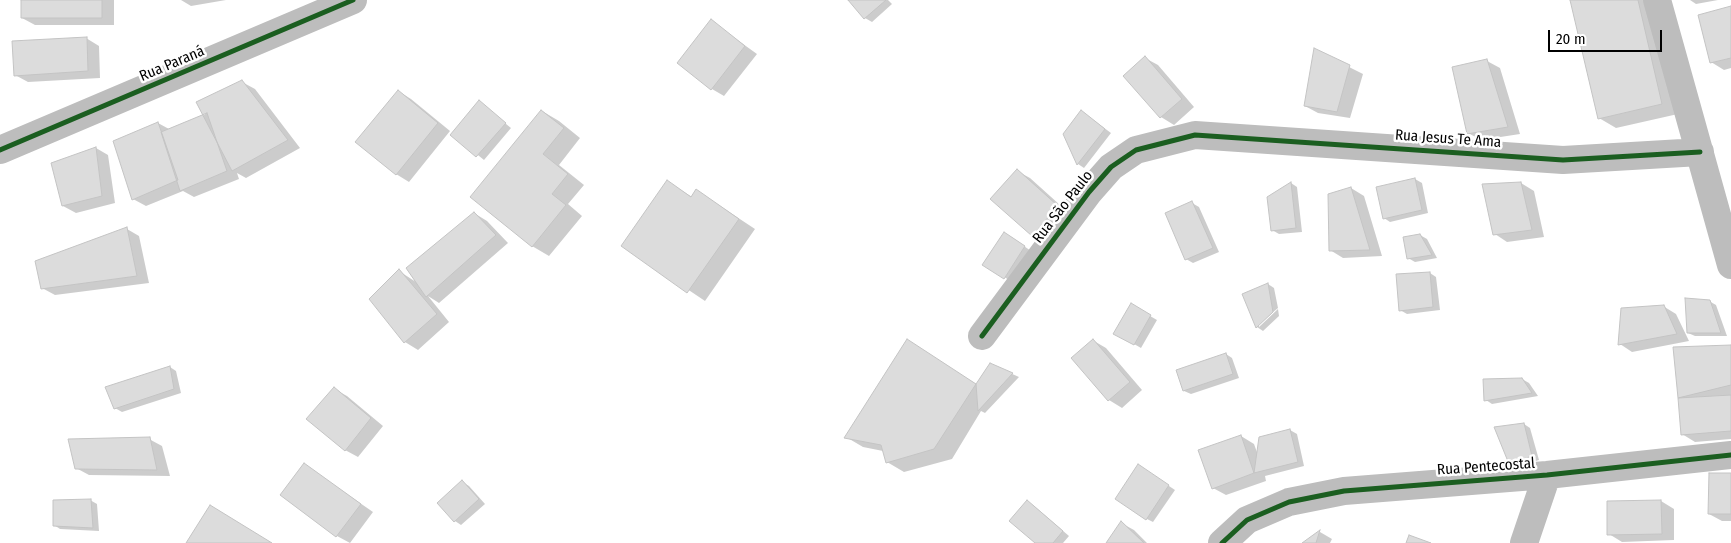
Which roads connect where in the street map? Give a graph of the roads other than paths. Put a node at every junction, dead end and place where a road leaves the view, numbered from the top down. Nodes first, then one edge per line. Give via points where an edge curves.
1 (353, 0) edge
2 (1657, 0) edge
3 (1195, 135) joint
4 (0, 150) edge
5 (1700, 152) junction
6 (1731, 265) edge
7 (982, 336) dead end
8 (1731, 455) edge
9 (1547, 475) junction
10 (1222, 543) edge
11 (1524, 543) edge

1 - 4 street, Rua Paraná
2 - 5 street
3 - 5 street, Rua Jesus Te Ama via 1563,160
3 - 7 street, Rua São Paulo via 1136,150 1111,167 1088,192
5 - 6 street
8 - 9 street, Rua Pentecostal
9 - 10 street, Rua Pentecostal via 1344,491 1289,502 1247,520
9 - 11 street

